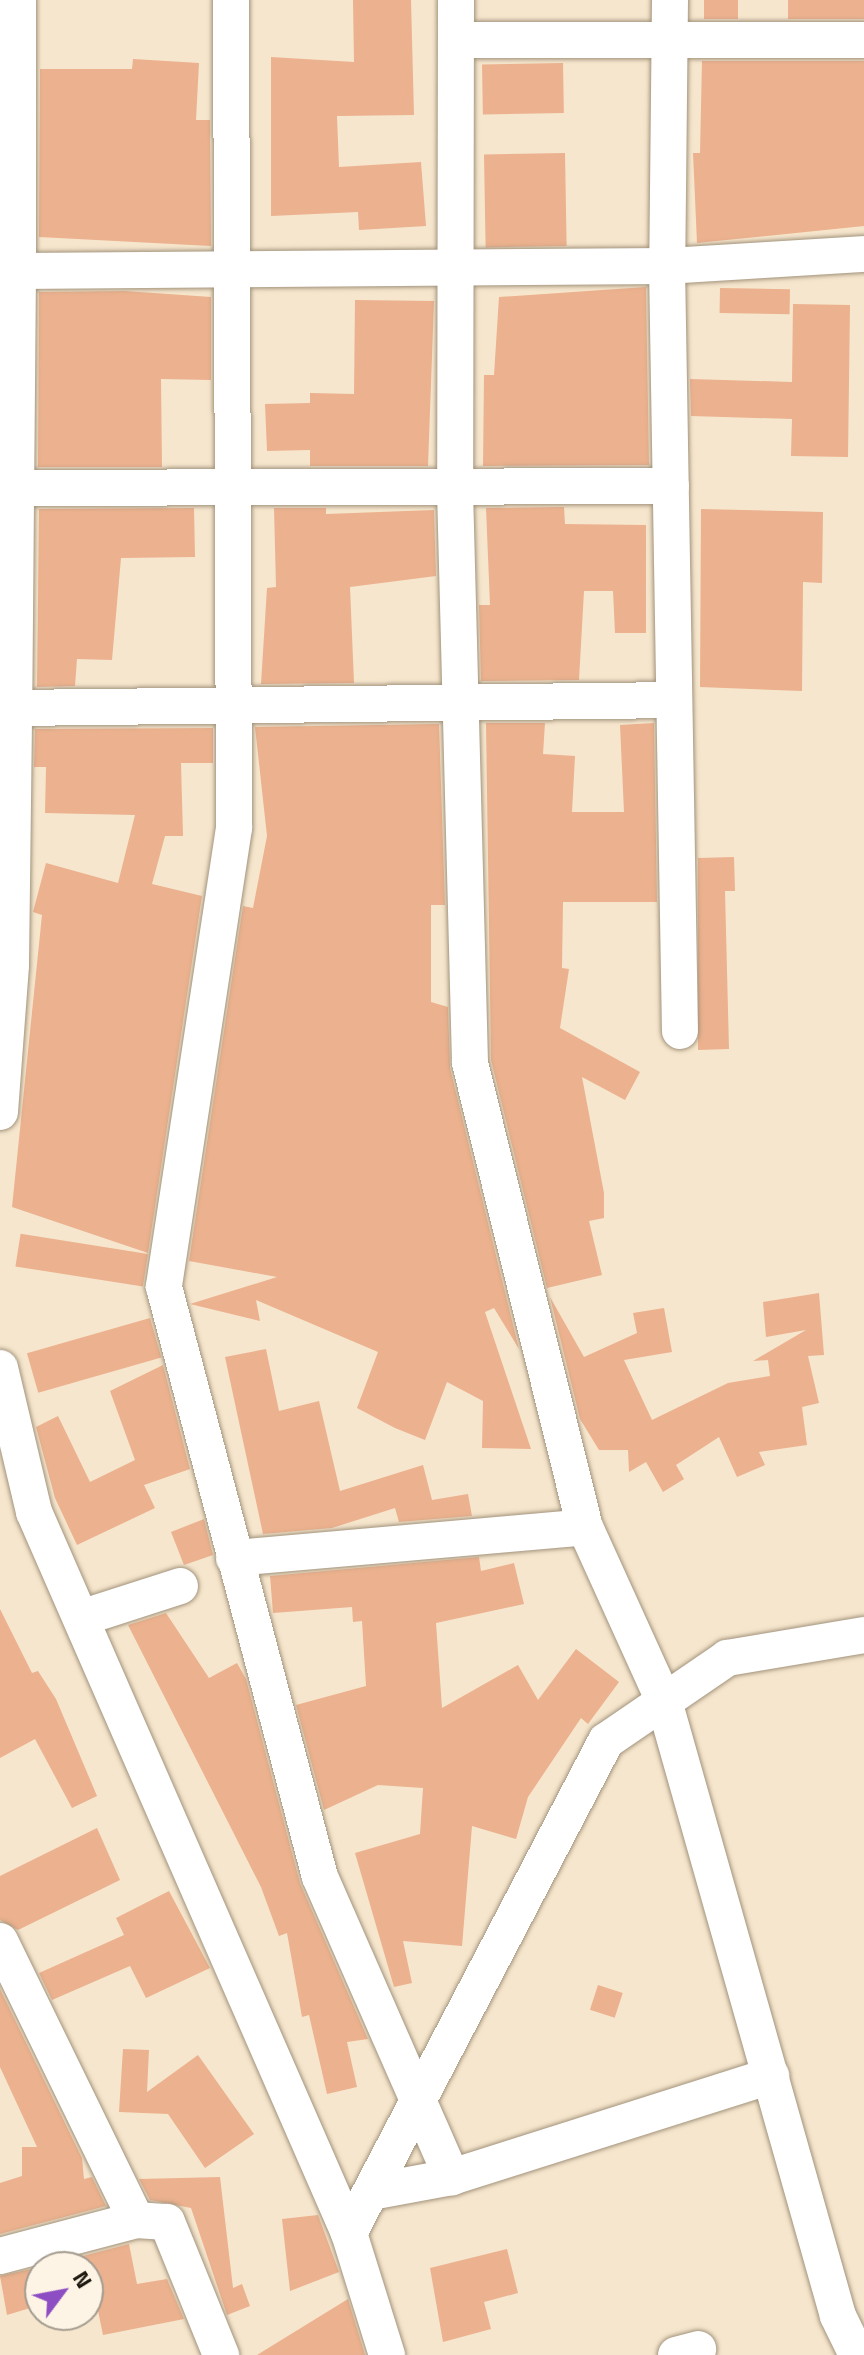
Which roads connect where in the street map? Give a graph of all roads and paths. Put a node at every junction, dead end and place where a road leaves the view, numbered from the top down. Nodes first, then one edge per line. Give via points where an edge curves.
1 (231, 0) edge
2 (456, 0) edge
3 (670, 0) edge
4 (12, 19) edge
5 (669, 38) junction
6 (456, 40) junction
7 (864, 40) edge
8 (864, 254) edge
9 (667, 266) junction
10 (453, 268) junction
11 (236, 270) junction
12 (9, 271) edge
13 (671, 486) junction
14 (8, 488) edge
15 (455, 490) junction
16 (235, 493) junction
17 (462, 698) junction
18 (674, 700) junction
19 (233, 706) junction
20 (7, 708) edge
21 (3, 1020) edge
22 (680, 1031) dead end
23 (0, 1112) edge
24 (0, 1368) edge
25 (569, 1530) junction
26 (234, 1558) junction
27 (180, 1586) dead end
28 (81, 1618) junction
29 (864, 1635) edge
30 (664, 1701) junction
31 (0, 1941) edge
32 (771, 2076) junction
33 (420, 2097) junction
34 (452, 2177) junction
35 (371, 2192) junction
36 (136, 2220) junction
37 (349, 2233) junction
38 (0, 2256) edge
39 (221, 2355) edge
40 (387, 2355) edge
41 (857, 2355) edge

1 - 11 street
2 - 6 street
3 - 5 street
4 - 12 street
5 - 6 street
5 - 7 street
5 - 9 street
6 - 10 street
8 - 9 street
9 - 10 street
9 - 13 street
10 - 11 street
10 - 15 street
11 - 12 street
11 - 16 street
12 - 14 street
13 - 15 street
13 - 18 street
14 - 16 street
14 - 20 street
15 - 16 street
15 - 17 street
16 - 19 street
17 - 18 street
17 - 19 street
17 - 25 street via 470,1063
18 - 22 street
19 - 20 street
19 - 26 street via 234,828 164,1287
20 - 21 street
21 - 23 street
24 - 28 street via 34,1512
25 - 26 street
25 - 30 street
26 - 33 street via 320,1877
27 - 28 street
28 - 37 street
29 - 30 street via 727,1658
30 - 32 street
30 - 33 street via 606,1741
31 - 36 street
32 - 34 street
32 - 41 street via 838,2316
33 - 34 street
33 - 35 street
34 - 35 street
35 - 37 street
36 - 38 street
36 - 39 street via 167,2222
37 - 40 street

